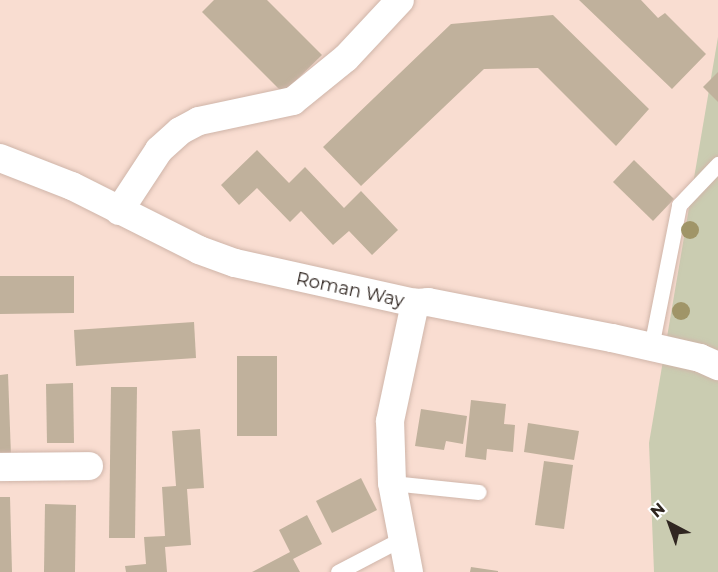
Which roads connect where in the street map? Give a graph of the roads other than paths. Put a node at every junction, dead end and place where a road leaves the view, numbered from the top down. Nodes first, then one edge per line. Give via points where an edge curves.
1 (400, 0) edge
2 (0, 158) edge
3 (718, 164) edge
4 (119, 211) junction
5 (415, 303) junction
6 (651, 346) junction
7 (718, 366) edge
8 (89, 466) dead end
9 (0, 467) edge
10 (392, 483) junction
11 (479, 492) dead end
12 (401, 540) junction
13 (338, 572) edge
14 (409, 572) edge

1 - 4 street via 346,58 293,101 199,121 180,131 159,150
2 - 4 street, Roman Way via 72,186
3 - 6 lane via 679,205
4 - 5 street, Roman Way via 235,263
5 - 6 street, Roman Way via 428,302
5 - 10 street via 390,421
6 - 7 street, Roman Way
8 - 9 street
10 - 11 lane
10 - 12 street
12 - 13 lane
12 - 14 street

